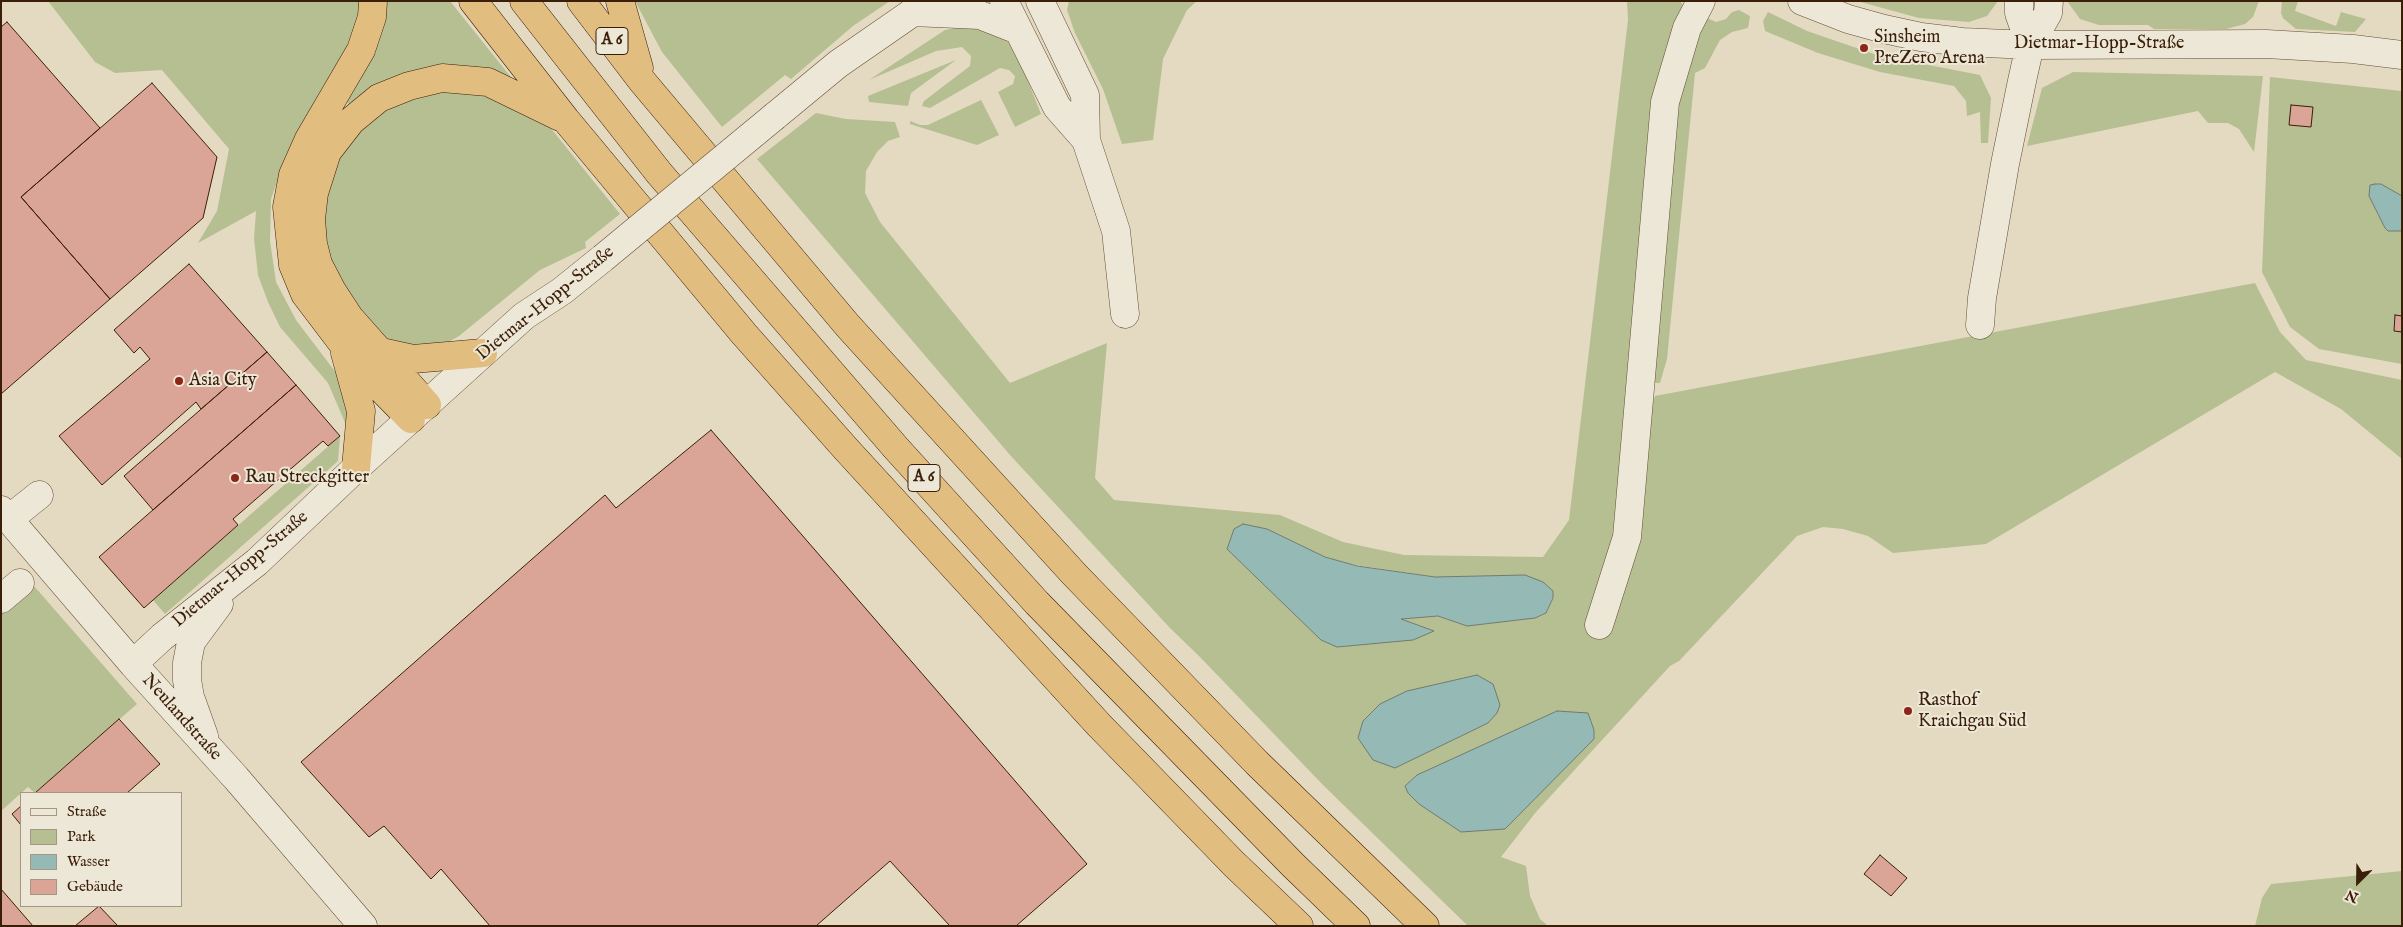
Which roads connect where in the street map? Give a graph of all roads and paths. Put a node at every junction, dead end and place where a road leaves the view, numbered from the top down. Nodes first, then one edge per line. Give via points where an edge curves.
1 (373, 1) edge
2 (473, 1) edge
3 (524, 1) edge
4 (581, 1) edge
5 (620, 1) edge
6 (1004, 1) edge
7 (1040, 1) edge
8 (1701, 1) edge
9 (1802, 1) edge
10 (2020, 1) edge
11 (2049, 1) edge
12 (921, 7) edge
13 (1053, 14) edge
14 (1018, 30) junction
15 (2030, 44) junction
16 (2402, 56) edge
17 (642, 81) junction
18 (1079, 83) junction
19 (1052, 97) junction
20 (566, 120) junction
21 (1086, 140) junction
22 (1125, 314) dead end
23 (1980, 325) dead end
24 (343, 345) junction
25 (381, 352) junction
26 (484, 353) junction
27 (419, 412) junction
28 (356, 468) junction
29 (39, 495) dead end
30 (5, 514) edge
31 (257, 562) junction
32 (1599, 625) dead end
33 (132, 664) junction
34 (208, 748) junction
35 (363, 926) edge
36 (1299, 926) edge
37 (1356, 926) edge
38 (1425, 926) edge

1 - 24 highway via 372,17 361,50 309,139 293,175 287,207 293,265 305,294
2 - 20 highway
3 - 37 highway, A 6 via 659,173 896,448 1037,603
4 - 17 highway, A 6
5 - 17 highway
6 - 14 street
7 - 13 street
8 - 32 street via 1687,28 1665,102 1627,537
9 - 15 street, Dietmar-Hopp-Straße via 1848,19 1921,37
10 - 15 street via 2019,13
11 - 15 street via 2048,14
12 - 14 street via 980,15
12 - 26 street, Dietmar-Hopp-Straße, bridge via 838,64 562,291 524,316
13 - 18 street
14 - 19 street
15 - 16 street, Dietmar-Hopp-Straße via 2266,44 2353,48
15 - 23 street via 2005,164
17 - 38 highway, A 6 via 848,326 1074,574 1257,763
18 - 19 street
18 - 21 street via 1085,95
19 - 21 street
20 - 25 highway via 488,82 442,78 379,98 350,121 327,152 320,173 312,218 313,244 318,264 332,291 349,317
20 - 36 highway via 744,334 963,579 1099,725
21 - 22 street via 1116,231
24 - 27 highway via 362,369
24 - 28 highway via 361,411
25 - 26 highway via 413,359
25 - 27 highway
26 - 27 street, Dietmar-Hopp-Straße
27 - 28 street, Dietmar-Hopp-Straße
28 - 31 street, Dietmar-Hopp-Straße
29 - 30 street
30 - 33 street, Neulandstraße
31 - 33 street, Dietmar-Hopp-Straße
31 - 34 street via 217,606 191,642 187,680
33 - 34 street, Neulandstraße
34 - 35 street, Neulandstraße

